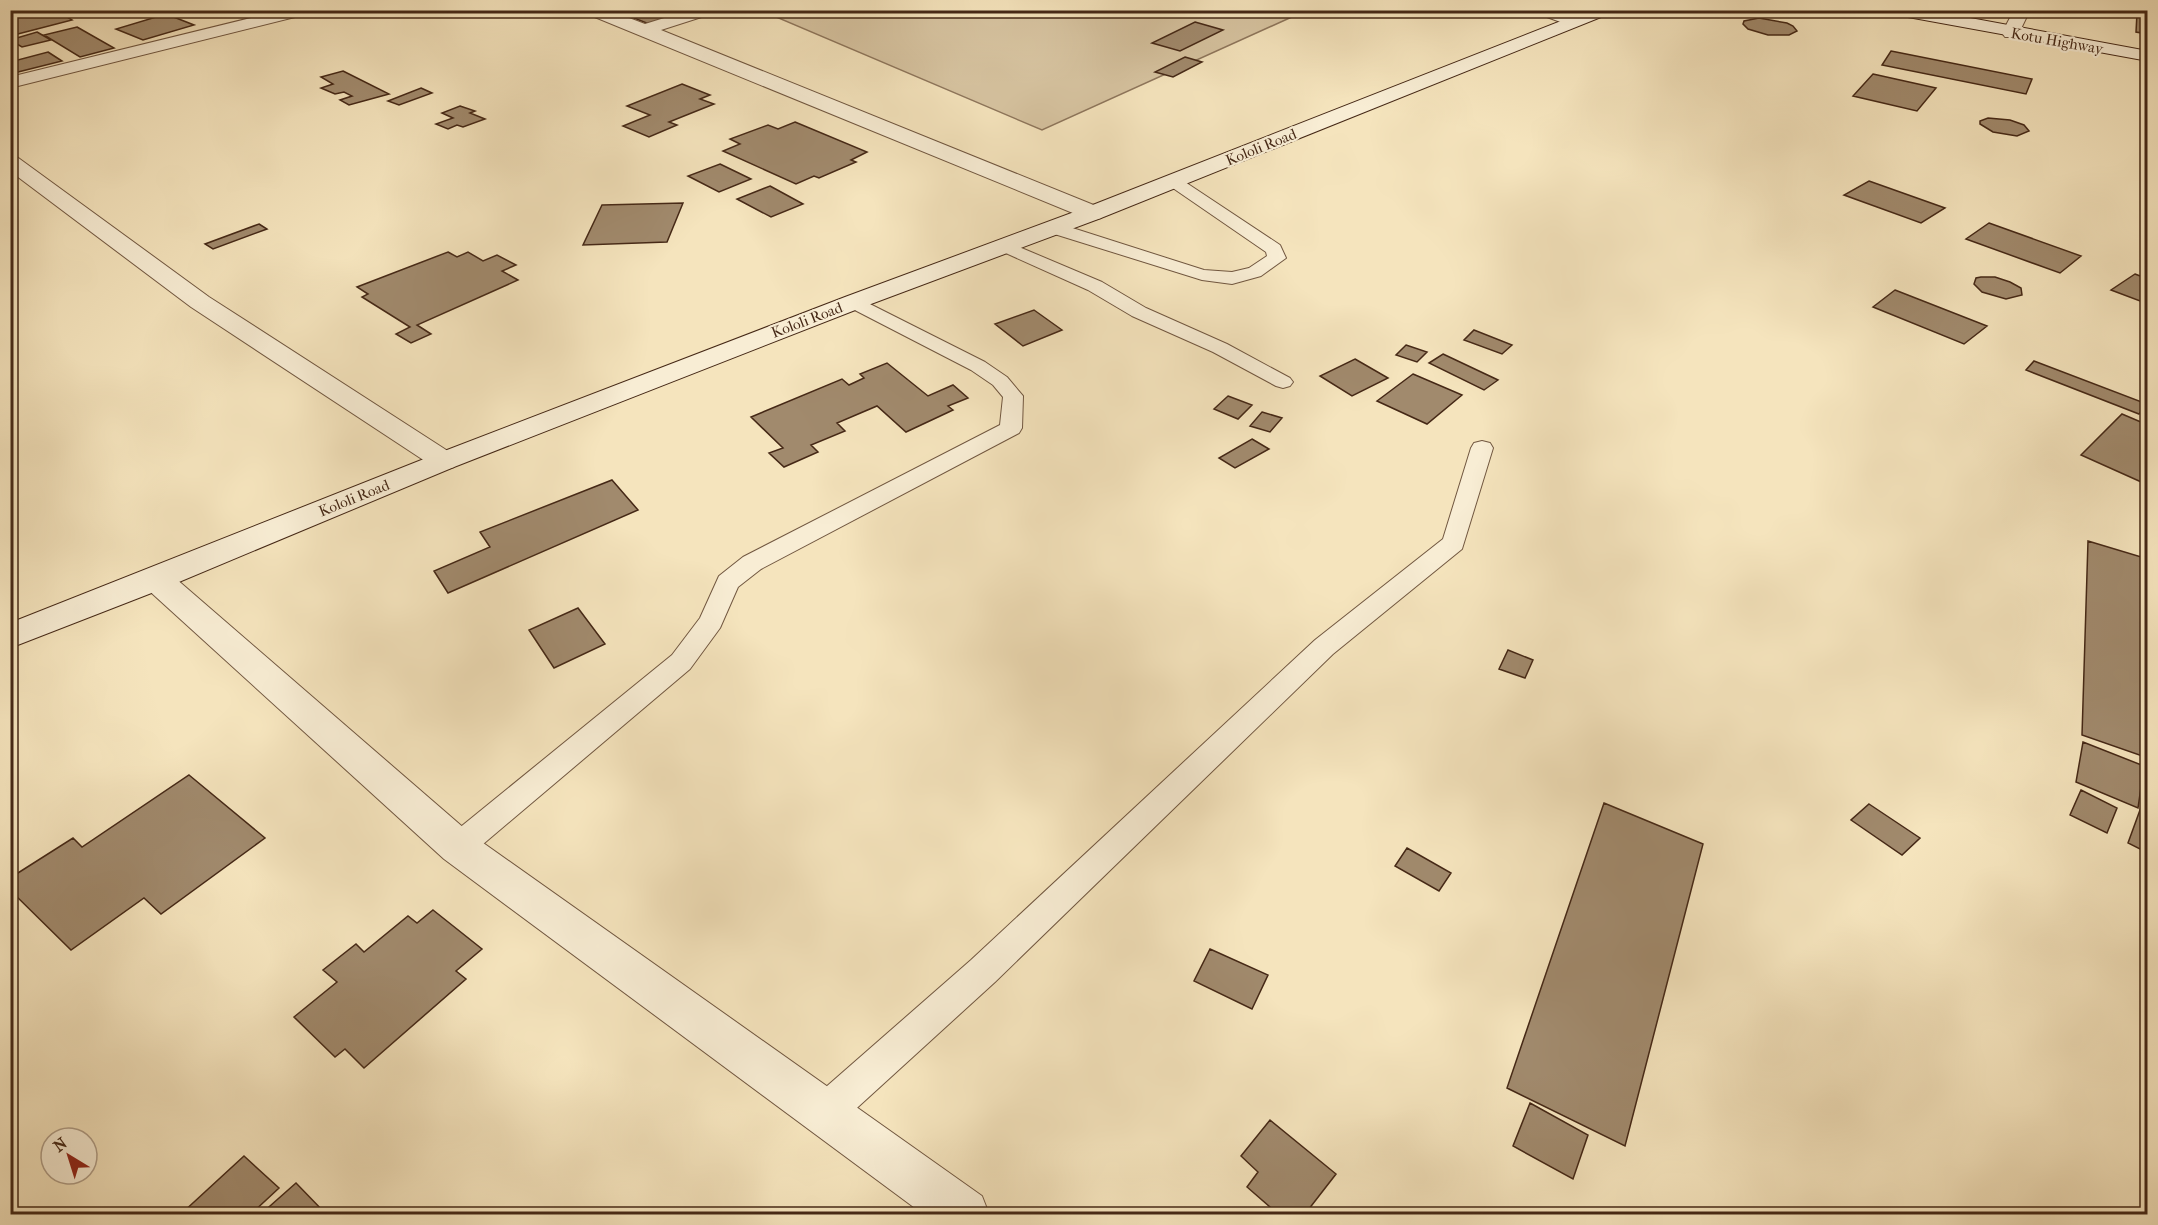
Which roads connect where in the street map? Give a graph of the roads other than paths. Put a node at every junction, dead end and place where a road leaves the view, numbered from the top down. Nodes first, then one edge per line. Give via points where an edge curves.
1 (305, 10) edge
2 (591, 10) edge
3 (708, 10) edge
4 (1534, 10) edge
5 (1605, 10) edge
6 (1897, 10) edge
7 (2022, 10) edge
8 (1574, 23) junction
9 (645, 30) junction
10 (2011, 33) junction
11 (2148, 56) edge
12 (10, 83) edge
13 (10, 161) edge
14 (1173, 182) junction
15 (1093, 213) junction
16 (1054, 228) junction
17 (1005, 246) junction
18 (854, 302) junction
19 (1283, 382) dead end
20 (1482, 448) dead end
21 (444, 461) junction
22 (156, 579) junction
23 (10, 636) edge
24 (458, 847) junction
25 (823, 1114) junction
26 (964, 1215) edge

1 - 12 street
2 - 9 street
3 - 9 street
4 - 8 lane
5 - 8 street, Kololi Road
6 - 10 street, Kotu Highway
7 - 10 street
8 - 14 street, Kololi Road
9 - 15 street
10 - 11 street, Kotu Highway
13 - 21 street via 200,302
14 - 15 street, Kololi Road
14 - 16 lane via 1274,249 1277,258 1255,272 1232,278 1202,275
15 - 16 street, Kololi Road
16 - 17 street, Kololi Road
17 - 18 street, Kololi Road
17 - 19 lane via 1095,286 1139,312 1220,348
18 - 21 street, Kololi Road
18 - 24 lane via 1000,381 1013,396 1011,428 752,563 728,582 711,622 681,662
20 - 25 lane via 1454,543 1324,647 983,971
21 - 22 street, Kololi Road
22 - 23 street, Kololi Road
22 - 24 street
24 - 25 street
25 - 26 street

